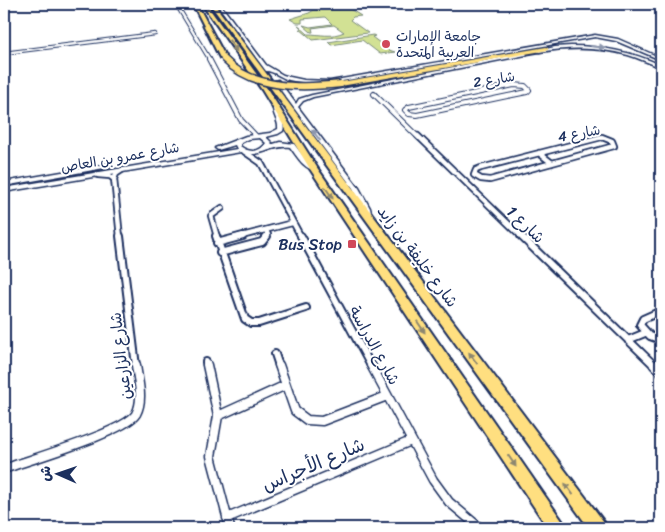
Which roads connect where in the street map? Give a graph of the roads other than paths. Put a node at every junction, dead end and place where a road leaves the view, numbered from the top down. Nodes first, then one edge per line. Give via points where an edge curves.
1 (176, 4) edge
2 (195, 4) edge
3 (204, 4) edge
4 (212, 4) edge
5 (218, 4) edge
6 (155, 34) dead end
7 (510, 49) junction
8 (546, 50) junction
9 (644, 51) junction
10 (495, 52) junction
11 (4, 53) edge
12 (652, 55) junction
13 (661, 59) edge
14 (266, 66) junction
15 (661, 66) edge
16 (330, 82) junction
17 (318, 94) junction
18 (374, 94) dead end
19 (462, 96) junction
20 (472, 104) junction
21 (275, 107) junction
22 (296, 107) junction
23 (406, 112) junction
24 (396, 115) junction
25 (246, 128) junction
26 (258, 136) junction
27 (240, 140) junction
28 (264, 149) junction
29 (243, 151) junction
30 (539, 153) junction
31 (261, 162) junction
32 (552, 163) junction
33 (124, 168) junction
34 (314, 169) junction
35 (89, 175) junction
36 (475, 177) junction
37 (114, 179) junction
38 (463, 180) junction
39 (4, 184) edge
40 (4, 190) edge
41 (222, 208) dead end
42 (370, 219) junction
43 (292, 224) junction
44 (266, 230) junction
45 (217, 243) junction
46 (220, 253) junction
47 (306, 308) dead end
48 (661, 311) edge
49 (645, 333) junction
50 (628, 340) junction
51 (661, 340) edge
52 (275, 354) dead end
53 (206, 362) dead end
54 (661, 372) edge
55 (286, 385) junction
56 (388, 396) junction
57 (218, 416) junction
58 (412, 441) junction
59 (4, 469) edge
60 (227, 518) junction
61 (230, 528) edge
62 (480, 528) edge
63 (557, 528) edge
64 (598, 528) edge

1 - 25 street
2 - 8 highway, bridge via 229,66 267,82 307,86 341,84
3 -> 21 highway
4 - 42 highway, شارع خليفة بن زايد
5 - 14 street
6 - 11 street
7 - 9 street via 593,34 614,38
7 - 10 street
7 - 12 street via 595,36 617,40
8 -> 15 street via 599,47 633,54
8 - 17 street
9 - 10 street via 611,35 589,32 529,42
9 - 12 street
10 - 12 street via 596,38 617,41
10 - 16 street
12 - 13 street
14 - 16 street via 287,78
14 - 22 street
16 - 17 street via 307,87 308,92
17 - 22 street via 304,98
18 - 24 street, شارع 1
19 - 20 street, شارع 2
19 - 20 street, شارع 2 via 517,85 529,90
19 - 23 street, شارع 2 via 408,107
20 - 23 street, شارع 2 via 417,115
21 - 26 street via 281,130 272,135
21 - 34 highway
42 -> 22 street via 360,194
23 - 24 street, شارع 2
24 - 38 street, شارع 1
25 - 26 street
25 - 27 street
26 - 27 street, شارع عمرو بن العاص
26 - 28 street via 268,141
27 - 29 street via 237,146
27 - 39 street, شارع عمرو بن العاص via 224,147
28 - 29 street, شارع عمرو بن العاص
28 - 31 street
28 - 34 street via 280,144 292,145
29 - 31 street
29 - 33 street, شارع عمرو بن العاص
30 - 32 street, شارع 4
30 - 32 street, شارع 4 via 599,137 615,144
30 - 36 street, شارع 4 via 478,169 474,172
31 - 43 street, شارع الدراسة
32 - 36 street, شارع 4 via 490,180
33 - 35 street, شارع عمرو بن العاص
33 - 37 street
34 -> 63 highway
35 - 37 street
35 - 40 street, شارع عمرو بن العاص
36 - 38 street, شارع 4
37 - 59 street, شارع الزارعين via 141,402 139,409 117,430
38 - 50 street, شارع 1
41 - 45 street via 211,216
64 -> 42 highway, شارع خليفة بن زايد
43 - 44 street
43 - 56 street, شارع الدراسة
44 - 45 street
44 - 46 street via 268,235 262,242
45 - 46 street
46 - 47 street via 247,321 259,323
48 - 49 street via 641,322
49 - 50 street
49 - 51 street
50 - 54 street, شارع 1
52 - 55 street
53 - 57 street
55 - 56 street via 296,411 314,422
55 - 57 street
56 - 58 street, شارع الدراسة
57 - 60 street via 211,456
58 - 60 street, شارع الأجراس
58 - 62 street, شارع الدراسة via 446,498
60 - 61 street

